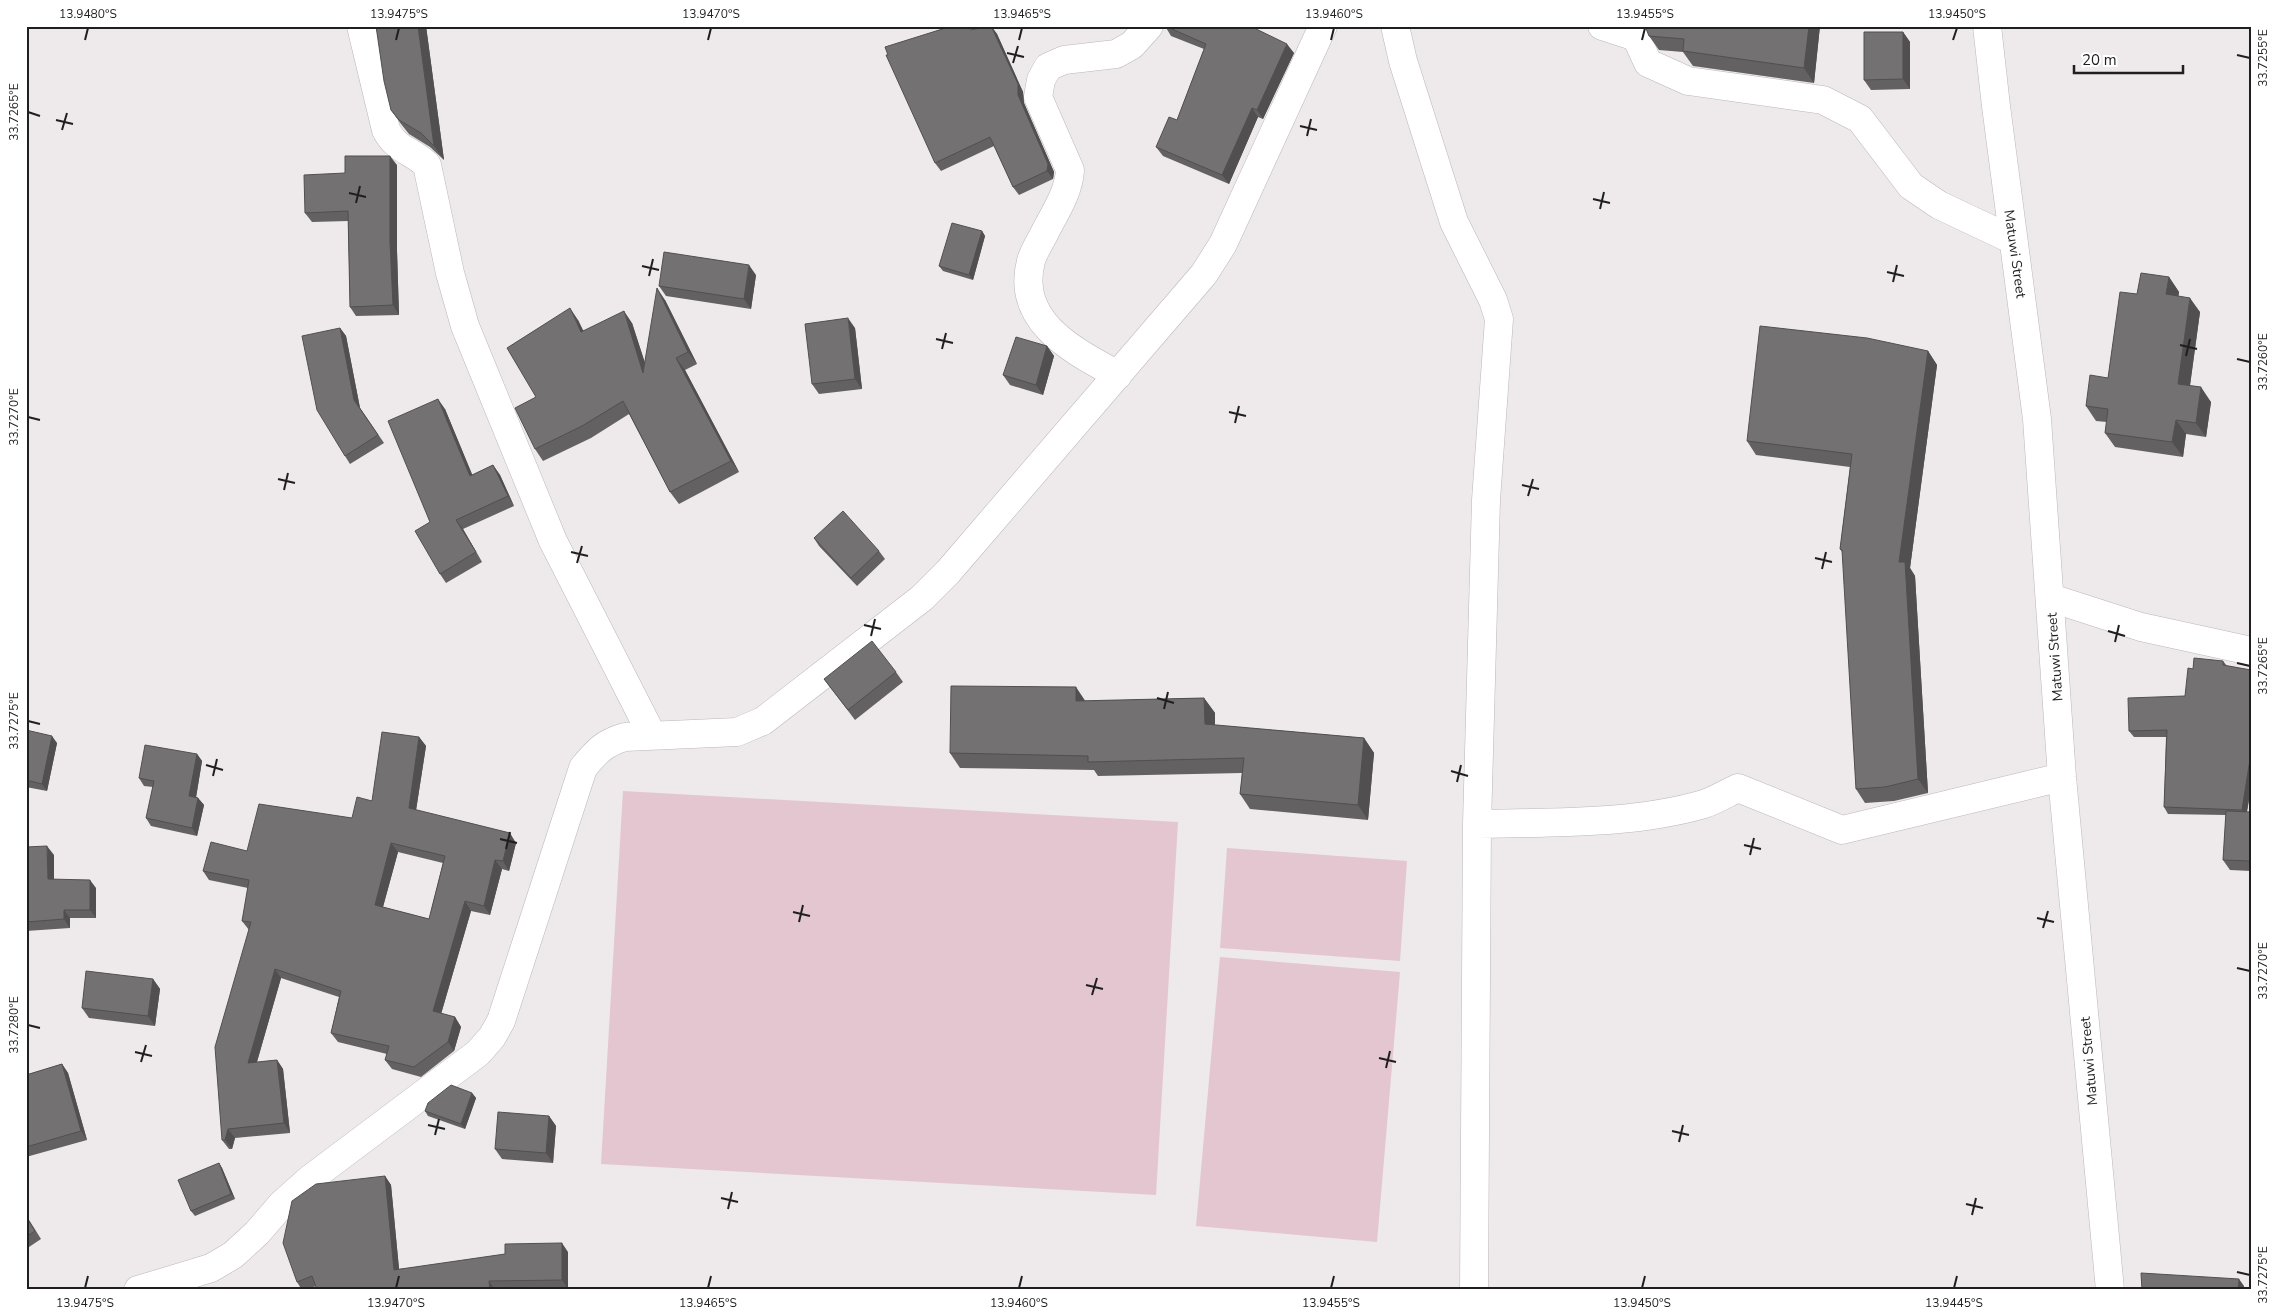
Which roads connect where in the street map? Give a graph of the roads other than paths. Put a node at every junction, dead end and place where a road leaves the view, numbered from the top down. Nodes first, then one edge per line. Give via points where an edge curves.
1 (362, 26) edge
2 (1149, 26) edge
3 (1395, 26) edge
4 (1602, 26) edge
5 (1987, 26) edge
6 (1315, 28) edge
7 (2013, 240) junction
8 (1118, 374) junction
9 (2051, 598) junction
10 (2251, 651) edge
11 (652, 735) junction
12 (2062, 777) junction
13 (1477, 824) junction
14 (138, 1290) edge
15 (1474, 1290) edge
16 (2110, 1290) edge

1 - 11 street via 389,135 399,147 427,165 465,326 546,523
2 - 8 street via 1132,45 1116,54 1064,60 1048,67 1041,80 1038,97 1070,170 1064,193 1032,259 1028,281 1032,302 1058,340
3 - 13 street via 1402,61 1454,222 1499,319 1486,500
4 - 7 street via 1636,37 1648,63 1688,80 1822,100 1860,119 1912,186 1939,205
5 - 7 street, Matuwi Street
6 - 8 street via 1223,244 1204,274
7 - 9 street, Matuwi Street via 2037,419
8 - 11 street via 922,598 764,721 737,732
9 - 10 street via 2141,627
9 - 12 street, Matuwi Street
11 - 14 street via 609,742 583,768 500,1021 478,1053 310,1179 233,1255 211,1268
12 - 13 street via 1842,830 1738,788 1705,803 1666,812 1594,821
12 - 16 street, Matuwi Street
13 - 15 street

